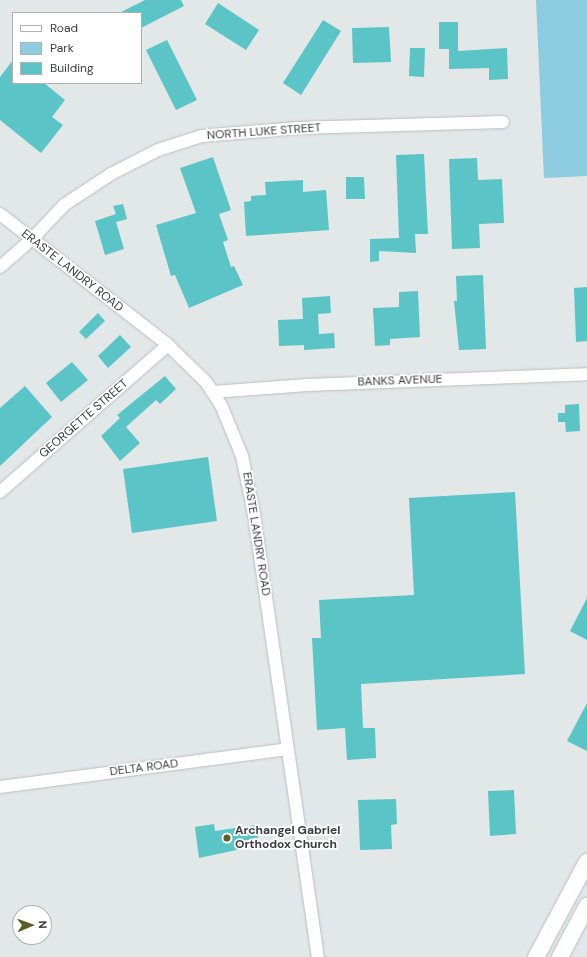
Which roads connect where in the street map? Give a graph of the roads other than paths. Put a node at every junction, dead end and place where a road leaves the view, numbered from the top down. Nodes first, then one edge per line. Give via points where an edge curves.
1 (503, 122) dead end
2 (0, 214) edge
3 (32, 239) junction
4 (0, 266) edge
5 (168, 345) junction
6 (587, 374) edge
7 (213, 392) junction
8 (0, 492) edge
9 (288, 749) junction
10 (0, 787) edge
11 (587, 862) edge
12 (587, 906) edge
13 (539, 952) edge
14 (318, 957) edge
15 (554, 957) edge
16 (560, 957) edge

1 - 3 street, NORTH LUKE STREET via 298,128 202,136 158,150 111,174 64,205
2 - 3 street, ERASTE LANDRY ROAD
3 - 4 street, NORTH LUKE STREET
3 - 5 street, ERASTE LANDRY ROAD
5 - 7 street, ERASTE LANDRY ROAD
5 - 8 street, GEORGETTE STREET
6 - 7 street, BANKS AVENUE via 307,385
7 - 9 street, ERASTE LANDRY ROAD via 237,442 246,473
9 - 10 street, DELTA ROAD
9 - 14 street, ERASTE LANDRY ROAD
11 - 13 main road
12 - 16 main road
13 - 15 street

